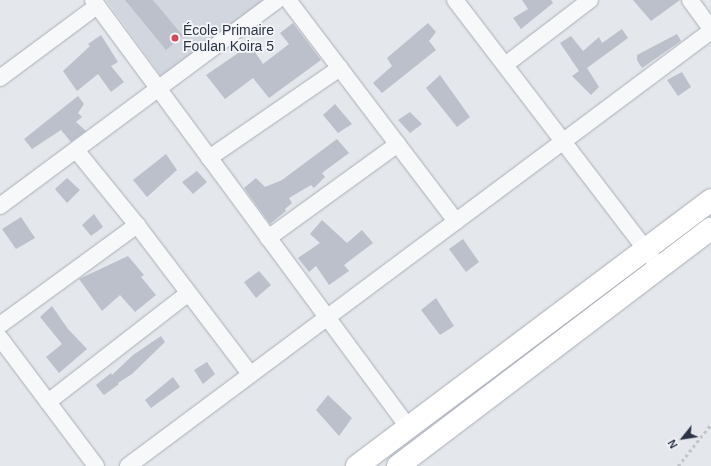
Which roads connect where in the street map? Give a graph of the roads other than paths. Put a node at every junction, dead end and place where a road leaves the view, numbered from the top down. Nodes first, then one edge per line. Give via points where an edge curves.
1 (277, 0) edge
2 (288, 0) edge
3 (455, 0) edge
4 (590, 0) edge
5 (690, 0) edge
6 (95, 3) edge
7 (711, 30) edge
8 (505, 65) junction
9 (340, 68) junction
10 (0, 78) edge
11 (158, 89) junction
12 (563, 142) junction
13 (398, 144) junction
14 (76, 150) junction
15 (209, 158) junction
16 (711, 200) edge
17 (0, 206) edge
18 (456, 221) junction
19 (137, 225) junction
20 (711, 228) edge
21 (268, 238) junction
22 (646, 250) junction
23 (659, 267) junction
24 (188, 294) junction
25 (327, 317) junction
26 (0, 325) edge
27 (0, 338) edge
28 (250, 374) junction
29 (48, 402) junction
30 (408, 427) junction
31 (96, 466) edge
32 (128, 466) edge
33 (357, 466) edge
34 (398, 466) edge

1 - 11 street
2 - 9 street
3 - 8 street
4 - 8 street
5 - 7 street
6 - 10 street
6 - 11 street
7 - 12 street
8 - 12 street
9 - 13 street
9 - 15 street
11 - 14 street
11 - 15 street
12 - 18 street
12 - 22 street
13 - 18 street
13 - 21 street
14 - 17 street
14 - 19 street
15 - 21 street
16 - 22 main road
18 - 25 street
19 - 24 street
19 - 26 street
20 - 23 main road
21 - 25 street
22 - 23 street
22 - 30 main road
23 - 34 main road
24 - 28 street
24 - 29 street
25 - 28 street
25 - 30 street
27 - 29 street
28 - 32 street
29 - 31 street
30 - 33 main road

